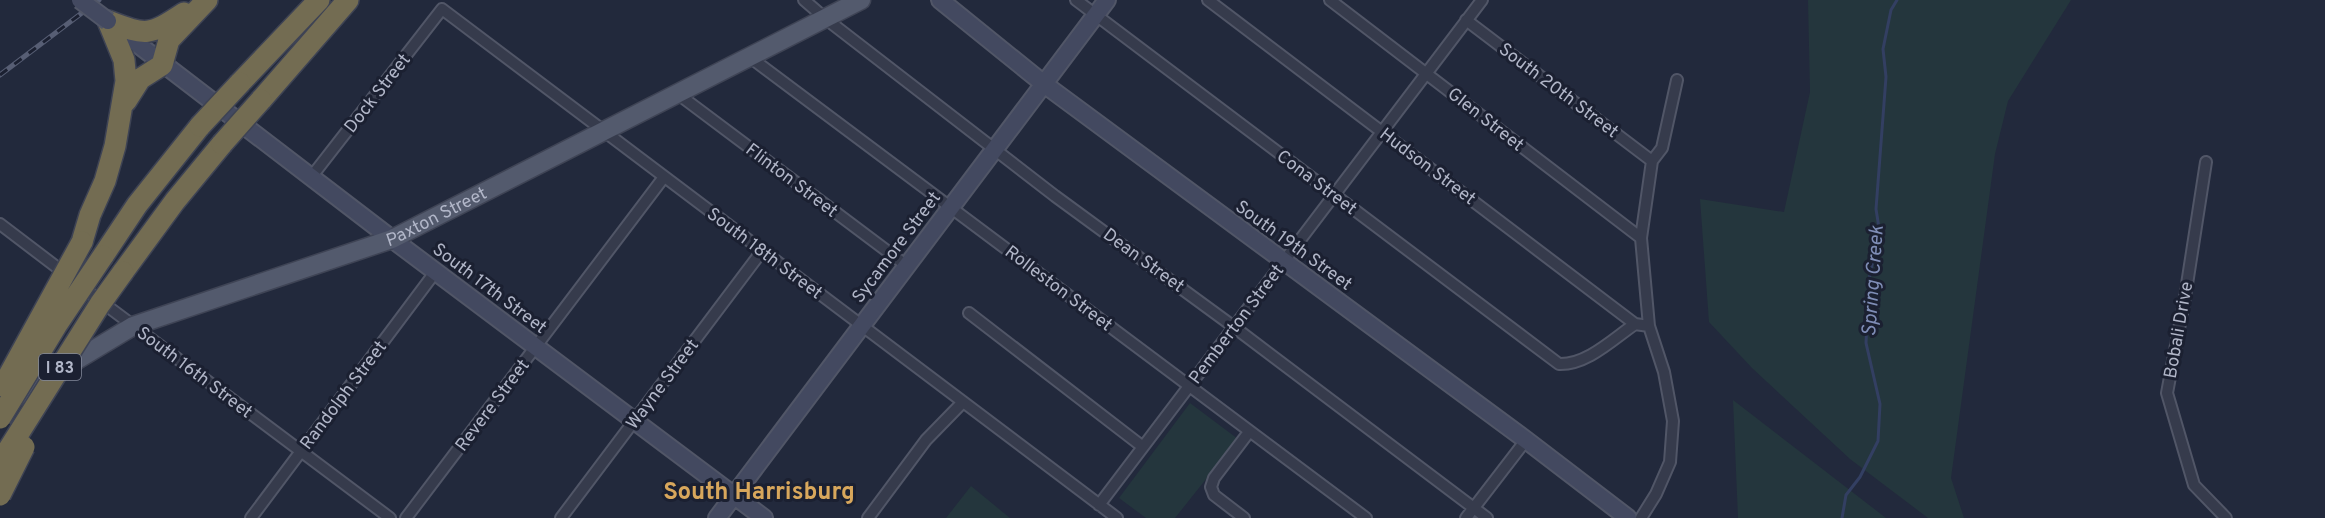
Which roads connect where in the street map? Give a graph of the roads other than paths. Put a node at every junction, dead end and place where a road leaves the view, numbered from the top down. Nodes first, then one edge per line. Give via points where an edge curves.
1 (80, 0) edge
2 (205, 0) edge
3 (319, 0) edge
4 (348, 0) edge
5 (804, 0) edge
6 (861, 0) edge
7 (940, 0) edge
8 (1076, 0) edge
9 (1107, 0) edge
10 (1208, 0) edge
11 (1330, 0) edge
12 (1482, 0) edge
13 (442, 9) joint
14 (1096, 15) junction
15 (826, 19) junction
16 (1466, 20) junction
17 (108, 21) junction
18 (751, 58) junction
19 (162, 65) junction
20 (1426, 73) junction
21 (1677, 80) dead end
22 (1044, 84) junction
23 (678, 94) junction
24 (122, 110) junction
25 (604, 131) junction
26 (1382, 131) junction
27 (994, 150) junction
28 (1652, 161) junction
29 (2206, 162) dead end
30 (312, 176) junction
31 (664, 177) junction
32 (1334, 195) junction
33 (951, 207) junction
34 (0, 224) edge
35 (1641, 238) junction
36 (392, 239) junction
37 (762, 251) junction
38 (1284, 261) junction
39 (907, 266) junction
40 (436, 271) junction
41 (100, 304) junction
42 (969, 313) dead end
43 (1635, 324) junction
44 (133, 326) junction
45 (862, 326) junction
46 (1649, 326) junction
47 (1234, 327) junction
48 (536, 346) junction
49 (1189, 386) junction
50 (0, 392) edge
51 (963, 402) junction
52 (0, 407) edge
53 (0, 418) edge
54 (635, 420) junction
55 (1249, 432) junction
56 (1526, 440) junction
57 (1143, 447) junction
58 (301, 451) junction
59 (0, 463) edge
60 (0, 495) edge
61 (734, 495) junction
62 (1099, 505) junction
63 (1473, 508) junction
64 (251, 518) edge
65 (390, 518) edge
66 (406, 518) edge
67 (561, 518) edge
68 (717, 518) edge
69 (764, 518) edge
70 (868, 518) edge
71 (1117, 518) edge
72 (1244, 518) edge
73 (1366, 518) edge
74 (1466, 518) edge
75 (1486, 518) edge
76 (1628, 518) edge
77 (1641, 518) edge
78 (2226, 518) edge

1 - 17 street, South 17th Street, bridge
2 - 17 highway via 148,33
2 - 19 highway via 169,39
3 - 53 highway, I 83, bridge via 200,126 137,205
4 - 41 highway, I 83, bridge via 175,201
5 - 15 street, Dean Street
6 - 15 main road, Paxton Street
7 - 22 street, South 19th Street
8 - 14 street, Cona Street
9 - 14 street, Sycamore Street
10 - 26 street, Hudson Street
11 - 20 street, Glen Street
12 - 16 street, Pemberton Street
13 - 25 street, South 18th Street
13 - 30 street, Dock Street
14 - 22 street, Sycamore Street
14 - 32 street, Cona Street
15 - 18 main road, Paxton Street
15 - 27 street, Dean Street
16 - 20 street, Pemberton Street
16 - 28 street, South 20th Street
17 - 19 street, South 17th Street
17 - 24 highway via 124,60
18 - 23 main road, Paxton Street
18 - 33 street, Rolleston Street
19 - 24 highway via 140,79
19 - 30 street, South 17th Street
20 - 26 street, Pemberton Street
20 - 35 street, Glen Street
21 - 28 street via 1662,148
22 - 27 street, Sycamore Street
22 - 38 street, South 19th Street
23 - 25 main road, Paxton Street
23 - 39 street, Flinton Street
24 - 50 highway, bridge via 105,181 82,242
25 - 31 street, South 18th Street
25 - 36 main road, Paxton Street
26 - 32 street, Pemberton Street
26 - 43 street, Hudson Street
27 - 33 street, Sycamore Street
27 - 47 street, Dean Street
28 - 35 street
29 - 78 street, Bobali Drive via 2167,393 2194,485
30 - 36 street, South 17th Street
31 - 37 street, South 18th Street
31 - 48 street, Revere Street
32 - 38 street, Pemberton Street
32 - 43 street, Cona Street via 1559,364 1581,360
33 - 39 street, Sycamore Street
33 - 49 street, Rolleston Street
34 - 44 street, South 16th Street
35 - 46 street
36 - 40 street, South 17th Street
36 - 44 main road, Paxton Street
37 - 45 street, South 18th Street
37 - 54 street, Wayne Street
38 - 47 street, Pemberton Street
38 - 56 street, South 19th Street
39 - 45 street, Sycamore Street
40 - 48 street, South 17th Street
40 - 58 street, Randolph Street
41 - 59 highway, I 83, bridge
41 - 60 highway, bridge via 56,378
42 - 57 street
43 - 46 street, Hudson Street
44 - 52 main road, Paxton Street
44 - 58 street, South 16th Street
45 - 51 street, South 18th Street
45 - 61 street, Sycamore Street
46 - 77 street via 1664,372 1673,421 1670,462
47 - 49 street, Pemberton Street
47 - 63 street, Dean Street
48 - 54 street, South 17th Street
48 - 66 street, Revere Street
49 - 55 street, Rolleston Street
49 - 57 street, Pemberton Street
51 - 62 street, South 18th Street
51 - 70 street via 926,440
54 - 61 street, South 17th Street
54 - 67 street, Wayne Street
55 - 72 street via 1211,487 1214,495
55 - 73 street, Rolleston Street
56 - 63 street
56 - 76 street, South 19th Street
57 - 62 street, Pemberton Street
58 - 64 street, Randolph Street
58 - 65 street, South 16th Street
61 - 68 street, Sycamore Street
61 - 69 street, South 17th Street
62 - 71 street, South 18th Street
63 - 74 street
63 - 75 street, Dean Street

